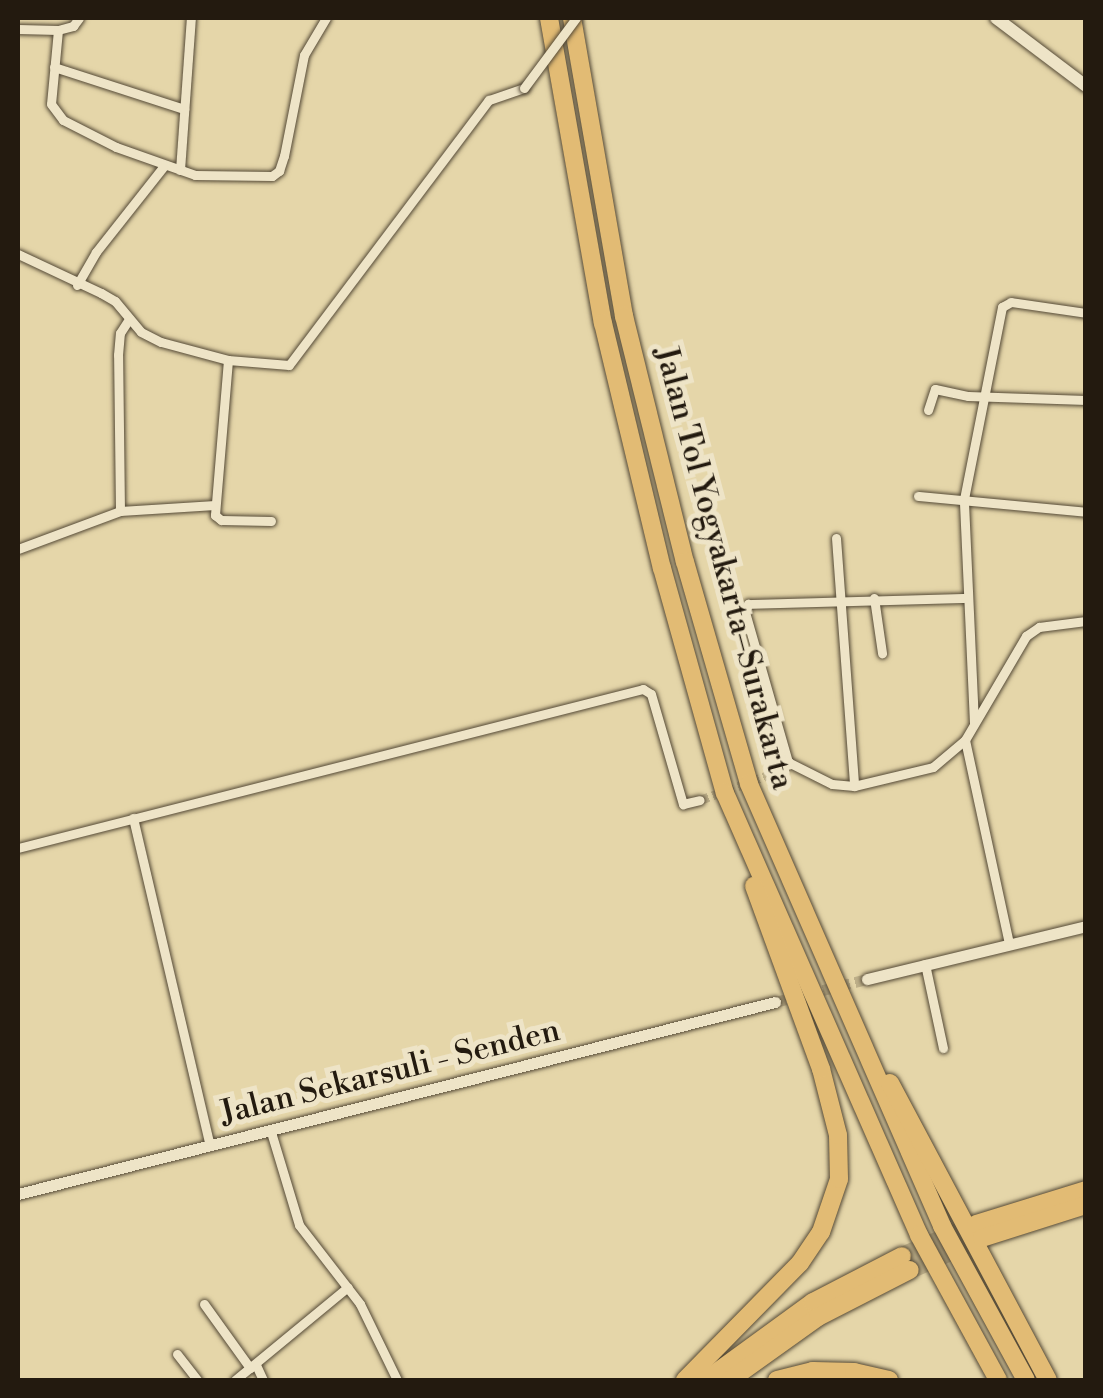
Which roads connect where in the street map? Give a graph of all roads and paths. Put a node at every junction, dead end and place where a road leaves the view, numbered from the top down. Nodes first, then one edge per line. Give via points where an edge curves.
1 (78, 18) edge
2 (191, 18) edge
3 (326, 18) edge
4 (549, 18) edge
5 (574, 18) edge
6 (996, 18) edge
7 (18, 29) edge
8 (58, 30) junction
9 (54, 67) junction
10 (1086, 86) edge
11 (184, 109) junction
12 (164, 166) junction
13 (180, 170) junction
14 (18, 254) edge
15 (76, 285) junction
16 (1086, 313) edge
17 (129, 319) junction
18 (228, 360) junction
19 (980, 396) junction
20 (1086, 400) edge
21 (928, 410) dead end
22 (918, 496) dead end
23 (964, 498) junction
24 (215, 504) junction
25 (120, 511) junction
26 (1086, 512) edge
27 (272, 521) dead end
28 (836, 538) dead end
29 (18, 549) edge
30 (838, 598) junction
31 (874, 598) junction
32 (967, 598) junction
33 (1086, 622) edge
34 (882, 652) dead end
35 (974, 723) junction
36 (964, 740) junction
37 (788, 762) junction
38 (776, 772) tunnel mouth
39 (854, 786) junction
40 (725, 793) junction
41 (700, 800) dead end
42 (133, 818) junction
43 (18, 848) edge
44 (1086, 926) edge
45 (810, 932) junction
46 (1009, 944) junction
47 (925, 964) junction
48 (867, 979) tunnel mouth
49 (775, 1002) tunnel mouth
50 (943, 1048) dead end
51 (271, 1132) junction
52 (210, 1146) junction
53 (1086, 1190) edge
54 (18, 1194) edge
55 (1086, 1205) edge
56 (348, 1287) junction
57 (204, 1304) dead end
58 (177, 1354) dead end
59 (253, 1366) junction
60 (197, 1380) edge
61 (236, 1380) edge
62 (263, 1380) edge
63 (397, 1380) edge
64 (685, 1380) edge
65 (706, 1380) edge
66 (730, 1380) edge
67 (777, 1380) edge
68 (889, 1380) edge
69 (998, 1380) edge
70 (1026, 1380) edge
71 (1048, 1380) edge

1 - 8 street
2 - 11 street
3 - 13 street via 304,55 277,174 204,176
4 - 40 highway, Jalan Tol Yogyakarta–Surakarta via 603,323
5 - 18 street, bridge via 524,88 488,100 289,365
5 - 45 highway, Jalan Tol Yogyakarta–Surakarta via 624,316 684,562 749,784
6 - 10 main road
7 - 8 street
8 - 9 street
9 - 11 street
9 - 12 street via 50,104 57,116
11 - 13 street
12 - 13 street
12 - 15 street
14 - 15 street
15 - 17 street via 115,302
16 - 19 street via 1011,302 1002,307
17 - 18 street via 161,342
17 - 25 street via 118,354
18 - 24 street
19 - 20 street
19 - 21 street via 935,389
19 - 23 street
22 - 23 street
23 - 26 street
23 - 32 street
24 - 25 street
24 - 27 street via 221,520
25 - 29 street
28 - 30 street
30 - 31 street
30 - 37 street via 748,604 745,612
30 - 39 street
31 - 32 street
31 - 34 street
32 - 35 street
33 - 35 street via 1039,627 1026,636
35 - 36 street
36 - 39 street via 933,768
36 - 46 street
37 - 38 street
37 - 39 street via 832,784
40 - 64 highway via 821,1069 838,1134 838,1178 821,1232 800,1262
40 - 69 highway, Jalan Tol Yogyakarta–Surakarta via 919,1235
41 - 42 street via 683,804 651,694 644,689
42 - 43 street
42 - 52 street
44 - 46 street
45 - 70 highway, Jalan Tol Yogyakarta–Surakarta via 948,1238
45 - 71 highway
46 - 47 street
47 - 48 street
47 - 50 street
49 - 51 street, Jalan Sekarsuli - Senden
51 - 52 street, Jalan Sekarsuli - Senden
51 - 56 street via 300,1225
52 - 54 street, Jalan Sekarsuli - Senden
53 - 55 highway via 979,1231
56 - 59 street
56 - 63 street
57 - 59 street
58 - 60 street
59 - 61 street
59 - 62 street
65 - 66 highway via 813,1302 906,1263
67 - 68 highway via 813,1371

